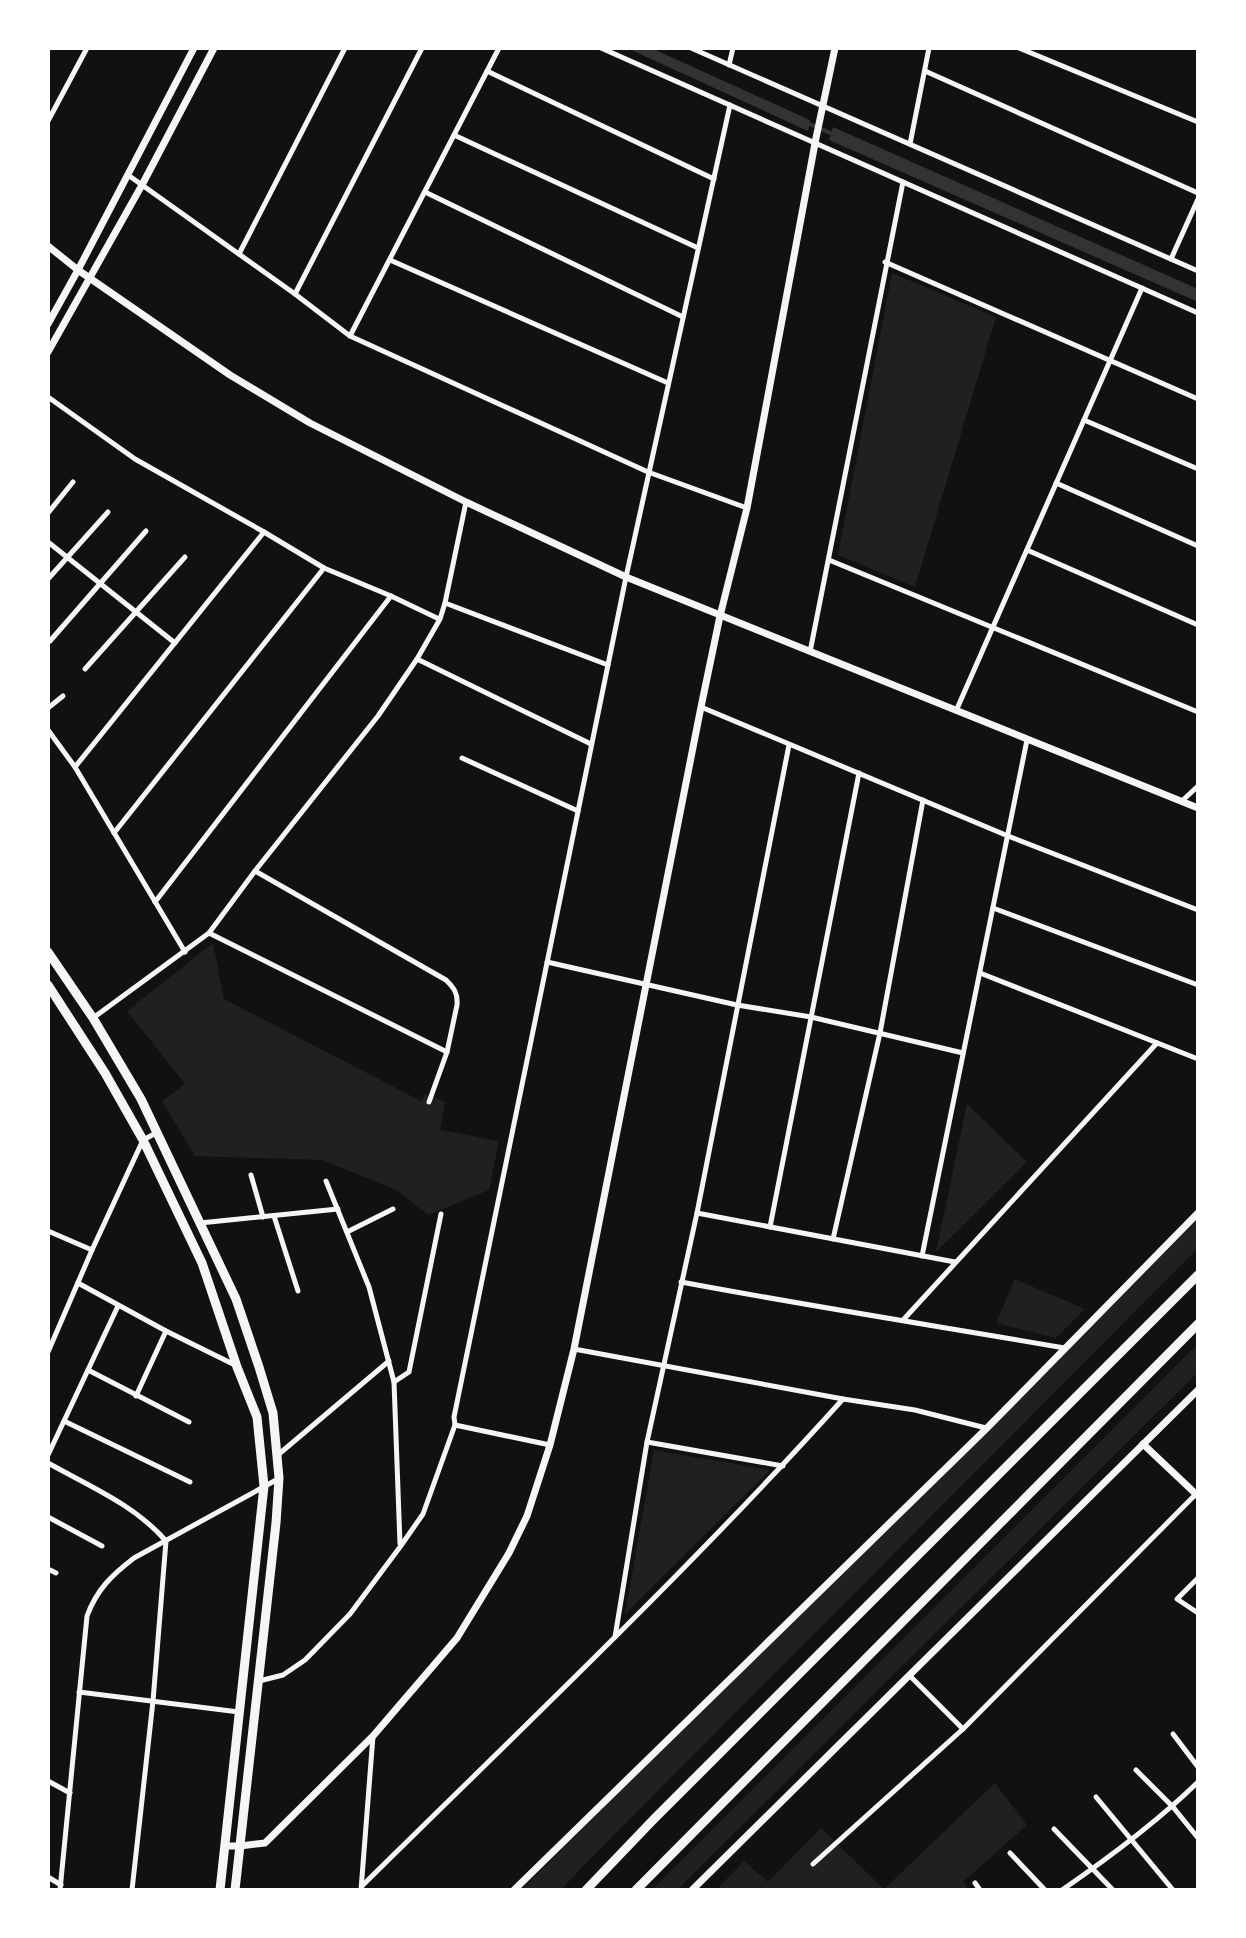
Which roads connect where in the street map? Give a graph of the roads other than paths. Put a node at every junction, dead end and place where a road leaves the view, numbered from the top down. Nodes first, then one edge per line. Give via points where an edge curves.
1 (87, 48) edge
2 (194, 48) edge
3 (214, 48) edge
4 (345, 48) edge
5 (422, 48) edge
6 (499, 48) edge
7 (601, 48) edge
8 (691, 48) edge
9 (733, 48) edge
10 (835, 48) edge
11 (929, 48) edge
12 (1019, 48) edge
13 (729, 65) junction
14 (487, 71) junction
15 (925, 71) junction
16 (730, 105) junction
17 (824, 106) junction
18 (48, 121) edge
19 (1198, 122) edge
20 (454, 135) junction
21 (816, 141) junction
22 (910, 144) junction
23 (128, 175) junction
24 (714, 179) junction
25 (903, 182) junction
26 (142, 185) junction
27 (425, 192) junction
28 (1198, 193) edge
29 (1198, 199) edge
30 (48, 246) edge
31 (698, 248) junction
32 (239, 254) junction
33 (1171, 259) junction
34 (390, 260) junction
35 (885, 262) junction
36 (78, 270) junction
37 (1198, 271) edge
38 (90, 278) junction
39 (1142, 288) junction
40 (295, 294) junction
41 (1198, 313) edge
42 (683, 317) junction
43 (48, 324) edge
44 (350, 336) junction
45 (48, 352) edge
46 (1111, 360) junction
47 (668, 383) junction
48 (48, 397) edge
49 (1198, 399) edge
50 (1084, 420) junction
51 (1198, 469) edge
52 (648, 472) junction
53 (73, 482) dead end
54 (1056, 483) junction
55 (466, 502) junction
56 (747, 508) junction
57 (108, 512) dead end
58 (48, 513) edge
59 (146, 531) dead end
60 (264, 532) junction
61 (48, 542) edge
62 (1198, 546) edge
63 (1027, 550) junction
64 (185, 557) dead end
65 (67, 558) junction
66 (829, 560) junction
67 (324, 568) junction
68 (626, 577) junction
69 (48, 579) edge
70 (100, 584) junction
71 (391, 596) junction
72 (445, 603) junction
73 (136, 612) junction
74 (720, 616) junction
75 (440, 619) junction
76 (1198, 625) edge
77 (993, 627) junction
78 (50, 641) edge
79 (175, 643) junction
80 (810, 652) junction
81 (417, 659) junction
82 (608, 665) junction
83 (85, 669) dead end
84 (63, 696) dead end
85 (701, 707) junction
86 (48, 708) edge
87 (956, 711) junction
88 (1198, 712) edge
89 (48, 730) edge
90 (1027, 740) junction
91 (591, 744) junction
92 (789, 745) junction
93 (462, 758) dead end
94 (75, 767) junction
95 (859, 773) junction
96 (1198, 786) edge
97 (923, 800) junction
98 (1182, 801) junction
99 (1198, 808) edge
100 (578, 811) junction
101 (114, 833) junction
102 (1008, 836) junction
103 (255, 871) junction
104 (155, 902) junction
105 (993, 908) junction
106 (1198, 910) edge
107 (209, 933) junction
108 (48, 952) edge
109 (185, 952) junction
110 (547, 962) junction
111 (980, 973) junction
112 (646, 984) junction
113 (48, 985) edge
114 (1198, 985) edge
115 (737, 1005) junction
116 (811, 1017) junction
117 (93, 1018) junction
118 (880, 1033) junction
119 (1157, 1043) junction
120 (447, 1052) junction
121 (963, 1053) junction
122 (1198, 1059) edge
123 (429, 1102) dead end
124 (157, 1133) junction
125 (143, 1140) junction
126 (251, 1175) dead end
127 (326, 1181) dead end
128 (338, 1209) junction
129 (393, 1209) dead end
130 (697, 1213) junction
131 (1198, 1213) edge
132 (441, 1214) dead end
133 (274, 1216) junction
134 (263, 1217) junction
135 (200, 1223) junction
136 (770, 1227) junction
137 (48, 1231) edge
138 (347, 1232) junction
139 (833, 1239) junction
140 (92, 1250) junction
141 (922, 1256) junction
142 (956, 1263) junction
143 (1198, 1275) edge
144 (681, 1282) junction
145 (78, 1283) junction
146 (298, 1291) dead end
147 (118, 1306) junction
148 (903, 1320) junction
149 (1198, 1324) edge
150 (166, 1331) junction
151 (1065, 1348) junction
152 (574, 1349) junction
153 (48, 1352) edge
154 (389, 1361) junction
155 (663, 1366) junction
156 (237, 1367) junction
157 (88, 1370) junction
158 (394, 1382) junction
159 (1198, 1390) edge
160 (136, 1396) junction
161 (843, 1399) junction
162 (64, 1421) junction
163 (189, 1422) dead end
164 (455, 1425) junction
165 (987, 1428) junction
166 (647, 1442) junction
167 (1143, 1444) junction
168 (550, 1445) junction
169 (278, 1454) junction
170 (48, 1455) edge
171 (48, 1463) edge
172 (783, 1466) junction
173 (279, 1478) junction
174 (190, 1482) dead end
175 (264, 1486) junction
176 (1197, 1495) edge
177 (48, 1517) edge
178 (166, 1541) junction
179 (102, 1546) dead end
180 (400, 1547) junction
181 (48, 1569) edge
182 (56, 1573) dead end
183 (1198, 1578) edge
184 (1198, 1613) edge
185 (615, 1637) junction
186 (909, 1675) junction
187 (258, 1681) junction
188 (79, 1692) junction
189 (153, 1701) junction
190 (240, 1712) junction
191 (963, 1729) junction
192 (1173, 1734) dead end
193 (373, 1736) junction
194 (1198, 1767) edge
195 (1136, 1770) dead end
196 (48, 1781) edge
197 (1198, 1782) edge
198 (70, 1793) junction
199 (1096, 1797) dead end
200 (1173, 1807) junction
201 (1054, 1829) dead end
202 (1198, 1838) edge
203 (1131, 1841) junction
204 (225, 1846) junction
205 (240, 1846) junction
206 (1010, 1853) dead end
207 (813, 1864) dead end
208 (1092, 1869) junction
209 (48, 1877) edge
210 (975, 1883) dead end
211 (61, 1888) edge
212 (362, 1888) edge
213 (132, 1890) edge
214 (220, 1890) edge
215 (235, 1890) edge
216 (514, 1890) edge
217 (586, 1890) edge
218 (636, 1890) edge
219 (692, 1890) edge
220 (980, 1890) edge
221 (1045, 1890) edge
222 (1062, 1890) edge
223 (1113, 1890) edge
224 (1173, 1890) edge

1 - 18 street
2 - 23 street
3 - 26 street
4 - 32 street
5 - 40 street
6 - 14 street
7 - 16 street
8 - 13 street
9 - 13 street
10 - 17 street
11 - 15 street
12 - 19 street
13 - 17 street
14 - 20 street
14 - 24 street
15 - 22 street
15 - 28 street
16 - 21 street
16 - 24 street
17 - 21 street
17 - 22 street
20 - 27 street
20 - 31 street
21 - 25 street
21 - 56 street
22 - 33 street
23 - 26 street
23 - 36 street
24 - 31 street
25 - 35 street
25 - 39 street
26 - 32 street
26 - 38 street
27 - 34 street
27 - 42 street
29 - 33 street
30 - 36 street
31 - 42 street
32 - 40 street
33 - 37 street
34 - 44 street
34 - 47 street
35 - 46 street
35 - 66 street
36 - 38 street
36 - 43 street
38 - 45 street
38 - 55 street via 310,423
39 - 41 street
39 - 46 street
40 - 44 street
42 - 47 street
44 - 52 street
46 - 49 street
46 - 50 street
47 - 52 street
48 - 60 street via 135,459
50 - 51 street
50 - 54 street
52 - 56 street
52 - 68 street
53 - 58 street
54 - 62 street
54 - 63 street
55 - 68 street
55 - 72 street
56 - 74 street
57 - 65 street
59 - 70 street
60 - 67 street
60 - 79 street
61 - 65 street
63 - 76 street
63 - 77 street
64 - 73 street
65 - 69 street
65 - 70 street
66 - 77 street
66 - 80 street
67 - 71 street
67 - 101 street
68 - 74 street
68 - 82 street
70 - 73 street
70 - 78 street
71 - 75 street
71 - 104 street
72 - 75 street
72 - 82 street
73 - 79 street
73 - 83 street
74 - 80 street
74 - 85 street
75 - 81 street
77 - 87 street
77 - 88 street
79 - 94 street
80 - 87 street
81 - 91 street
81 - 103 street
82 - 91 street
84 - 86 street
85 - 92 street
85 - 112 street
87 - 90 street
89 - 94 street
90 - 98 street
90 - 102 street
91 - 100 street
92 - 95 street
92 - 115 street
93 - 100 street
94 - 101 street
95 - 97 street
95 - 116 street
96 - 98 street
97 - 102 street
97 - 118 street
98 - 99 street
100 - 110 street
101 - 104 street
102 - 105 street
102 - 106 street
103 - 107 street
103 - 120 street via 446,980 458,997
104 - 109 street
105 - 111 street
105 - 114 street
107 - 109 street
107 - 120 street
108 - 117 main road
109 - 117 street
110 - 112 street
110 - 164 street
111 - 119 street
111 - 121 street
112 - 115 street
112 - 152 street
113 - 125 main road
115 - 116 street
115 - 130 street
116 - 118 street
116 - 136 street
117 - 124 main road
118 - 121 street
118 - 139 street
119 - 122 street
119 - 142 street
120 - 123 street
121 - 141 street
124 - 125 street
124 - 135 main road
125 - 140 street
125 - 156 main road via 202,1263
126 - 134 street
127 - 128 street
128 - 133 street
128 - 138 street
129 - 138 street
130 - 136 street
130 - 144 street
131 - 151 street
132 - 158 street via 409,1372
133 - 134 street
133 - 146 street
134 - 135 street
135 - 169 main road via 236,1299 259,1367
136 - 139 street
137 - 140 street
138 - 154 street
139 - 141 street
140 - 145 street
141 - 142 street
142 - 148 street
143 - 217 main road
144 - 148 street
144 - 155 street
145 - 147 street
145 - 153 street
147 - 150 street
147 - 157 street
148 - 151 street
149 - 218 main road
150 - 156 street
150 - 160 street
151 - 165 street
152 - 155 street
152 - 168 street
154 - 158 street
154 - 169 street
155 - 161 street
155 - 166 street
156 - 175 main road via 257,1417
157 - 160 street
157 - 162 street
158 - 180 street
159 - 167 street
160 - 163 street
161 - 165 street
161 - 172 street
162 - 170 street
162 - 174 street
164 - 168 street
164 - 180 street via 423,1514
165 - 216 street
166 - 172 street
166 - 185 street
167 - 176 street
167 - 186 street
168 - 193 street via 527,1516 472,1614
169 - 173 main road
171 - 178 street via 136,1512
172 - 185 street
173 - 175 street
173 - 187 main road
175 - 178 street
175 - 190 main road
176 - 191 street
177 - 179 street
178 - 188 street via 134,1558 93,1598
178 - 189 street
180 - 187 street via 350,1614 305,1660 283,1675
181 - 182 street
183 - 184 street via 1177,1599
185 - 212 street
186 - 191 street
186 - 219 street
187 - 205 main road
188 - 189 street
188 - 198 street
189 - 190 street
189 - 213 street
190 - 204 main road
191 - 207 street
192 - 194 street
193 - 205 street via 265,1843
193 - 212 street
195 - 200 street
196 - 198 street
197 - 200 street
198 - 211 street
199 - 203 street
200 - 202 street
200 - 203 street
201 - 208 street
203 - 208 street
203 - 224 street
204 - 205 street
204 - 214 main road
205 - 215 main road
206 - 221 street
208 - 222 street
208 - 223 street
209 - 211 street
210 - 220 street

